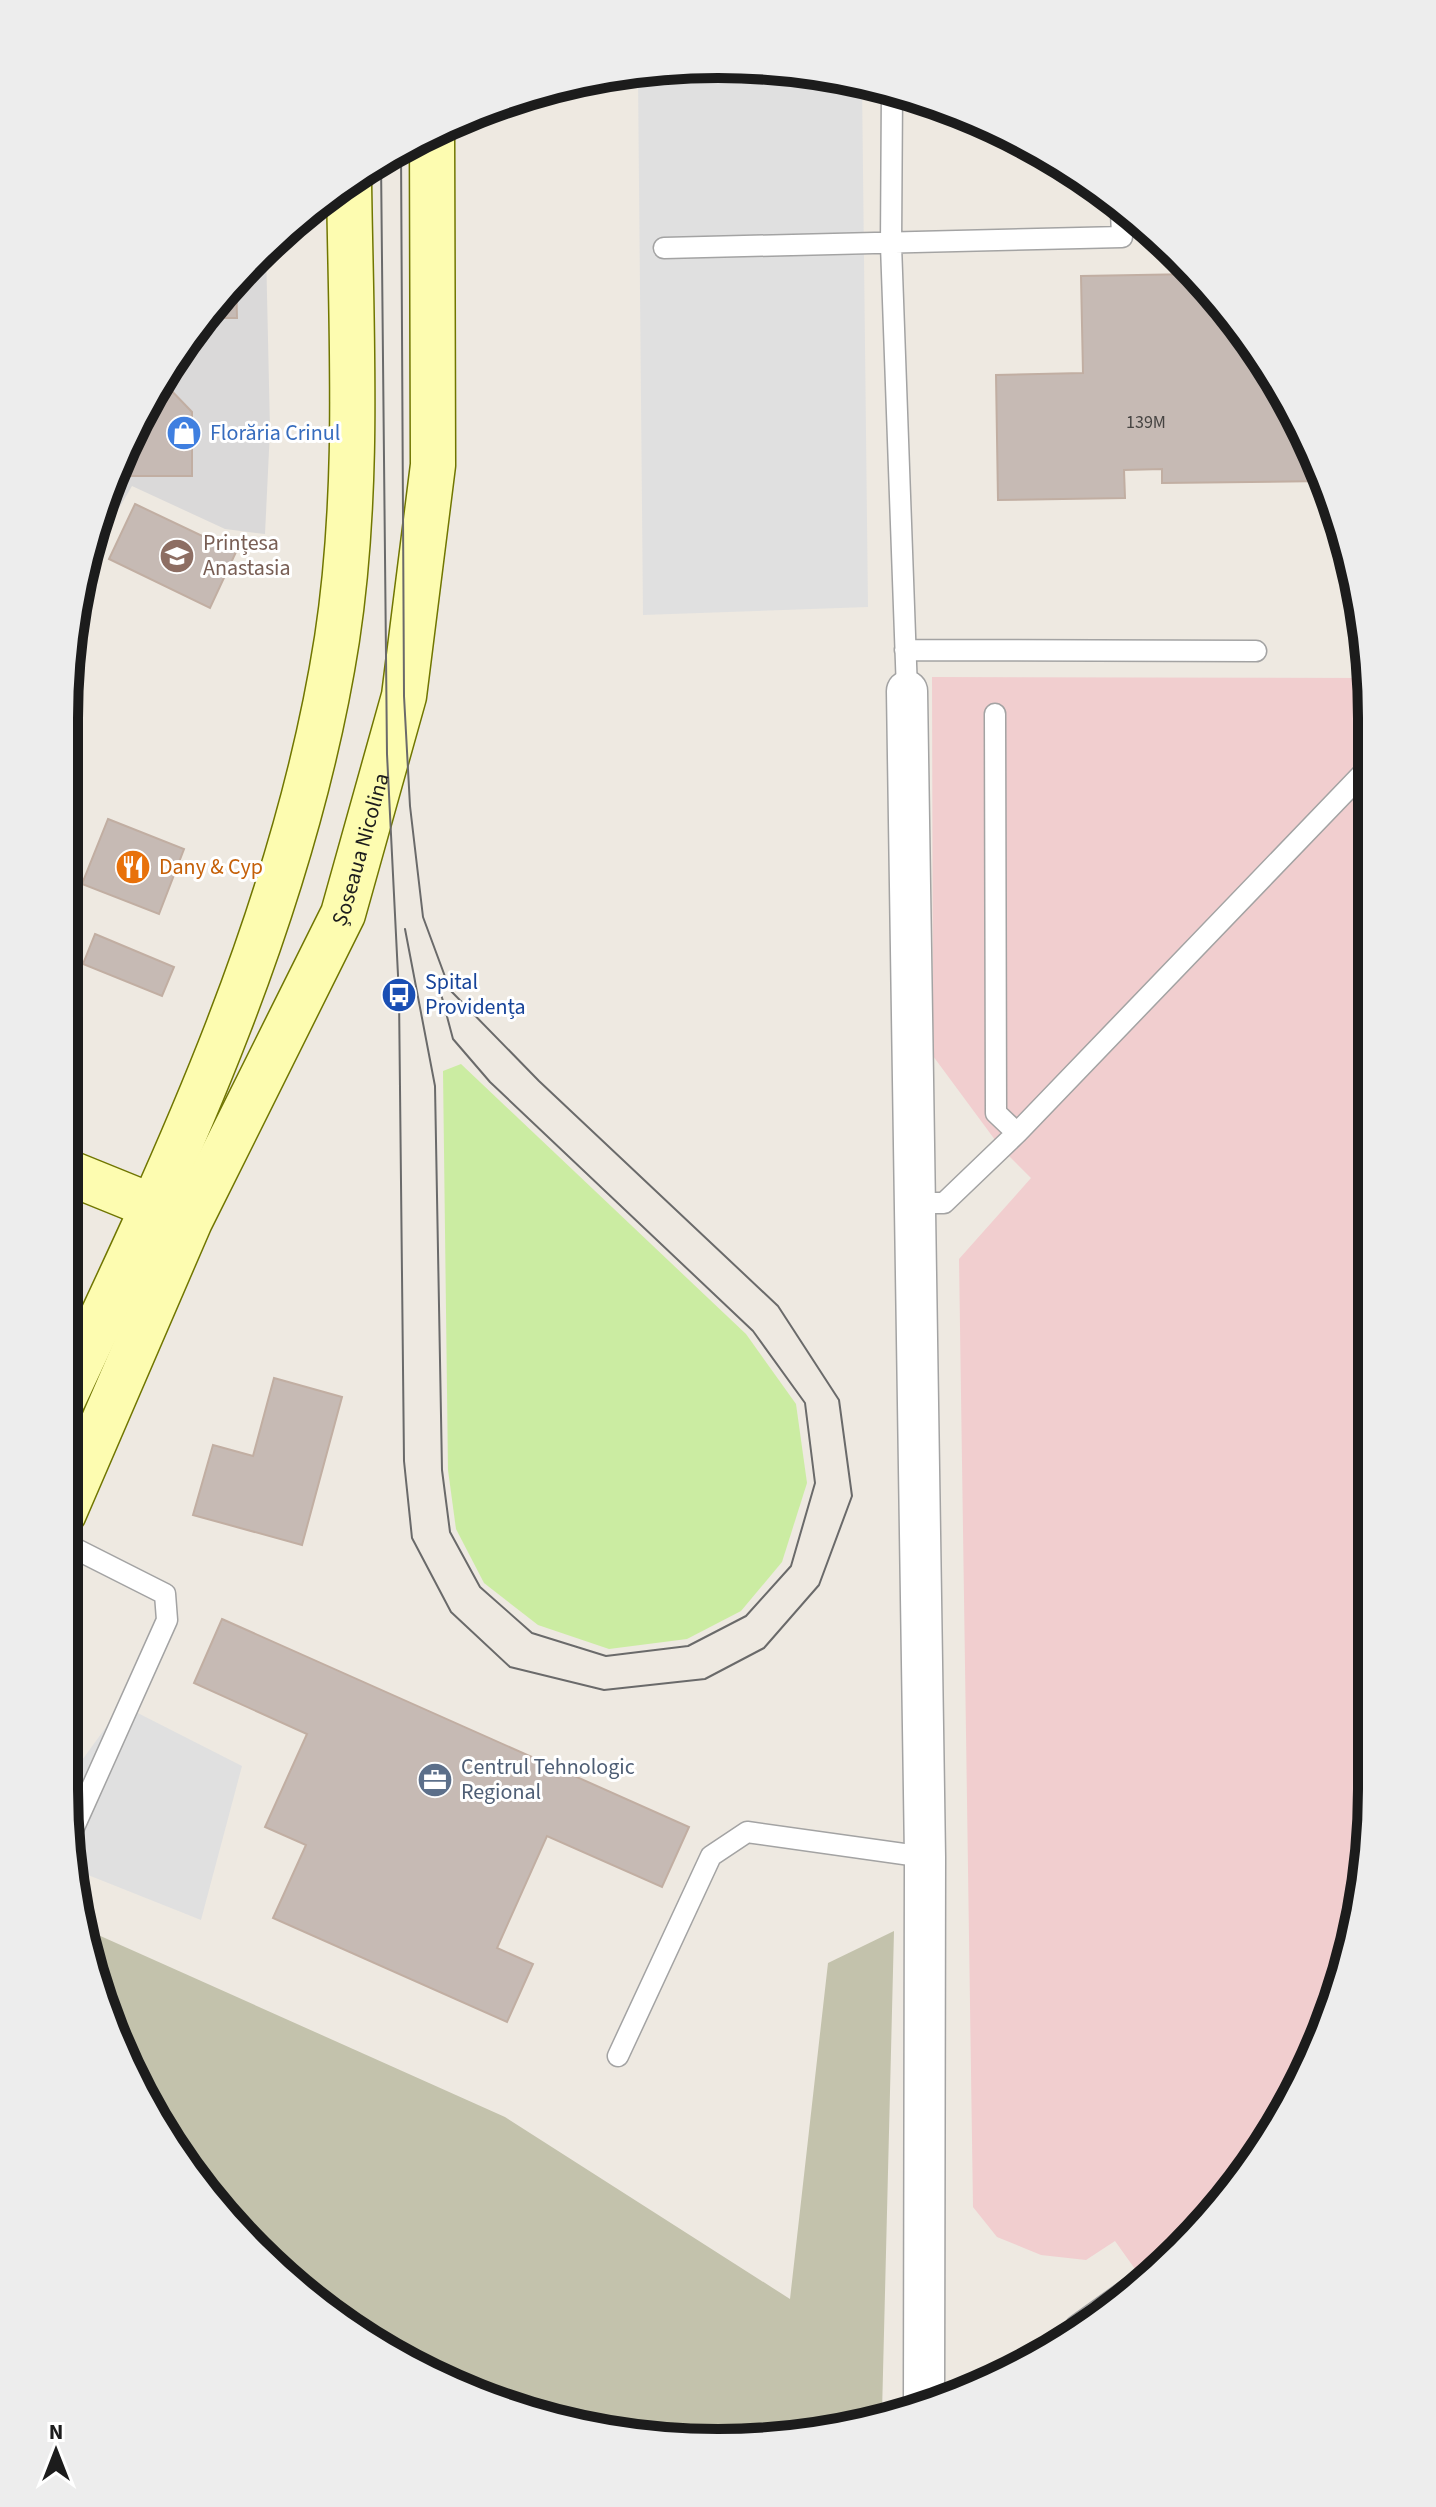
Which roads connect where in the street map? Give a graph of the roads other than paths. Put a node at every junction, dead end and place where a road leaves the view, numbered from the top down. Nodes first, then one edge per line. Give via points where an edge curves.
1 (892, 102) edge
2 (432, 146) edge
3 (349, 195) edge
4 (1121, 221) edge
5 (891, 245) junction
6 (664, 248) dead end
7 (905, 650) junction
8 (1256, 651) dead end
9 (907, 691) joint
10 (995, 714) dead end
11 (1358, 778) edge
12 (1017, 1133) junction
13 (78, 1176) edge
14 (917, 1203) junction
15 (172, 1214) junction
16 (78, 1374) edge
17 (78, 1474) edge
18 (78, 1550) edge
19 (79, 1817) edge
20 (925, 1857) junction
21 (618, 2056) dead end
22 (924, 2395) edge

1 - 5 lane
2 - 15 main road, Șoseaua Nicolina via 433,465 404,696 343,914
3 - 15 main road, Șoseaua Nicolina via 352,466 337,637 315,762
4 - 5 lane via 1122,237
5 - 6 lane
5 - 7 lane
7 - 8 lane
7 - 9 lane
9 - 14 street
10 - 12 lane via 996,1113
11 - 12 lane
12 - 14 lane via 944,1203
13 - 15 main road
14 - 20 street
15 - 16 main road, Șoseaua Nicolina
15 - 17 main road, Șoseaua Nicolina
18 - 19 lane via 165,1594 167,1620
20 - 21 lane via 747,1832 711,1856
20 - 22 street

